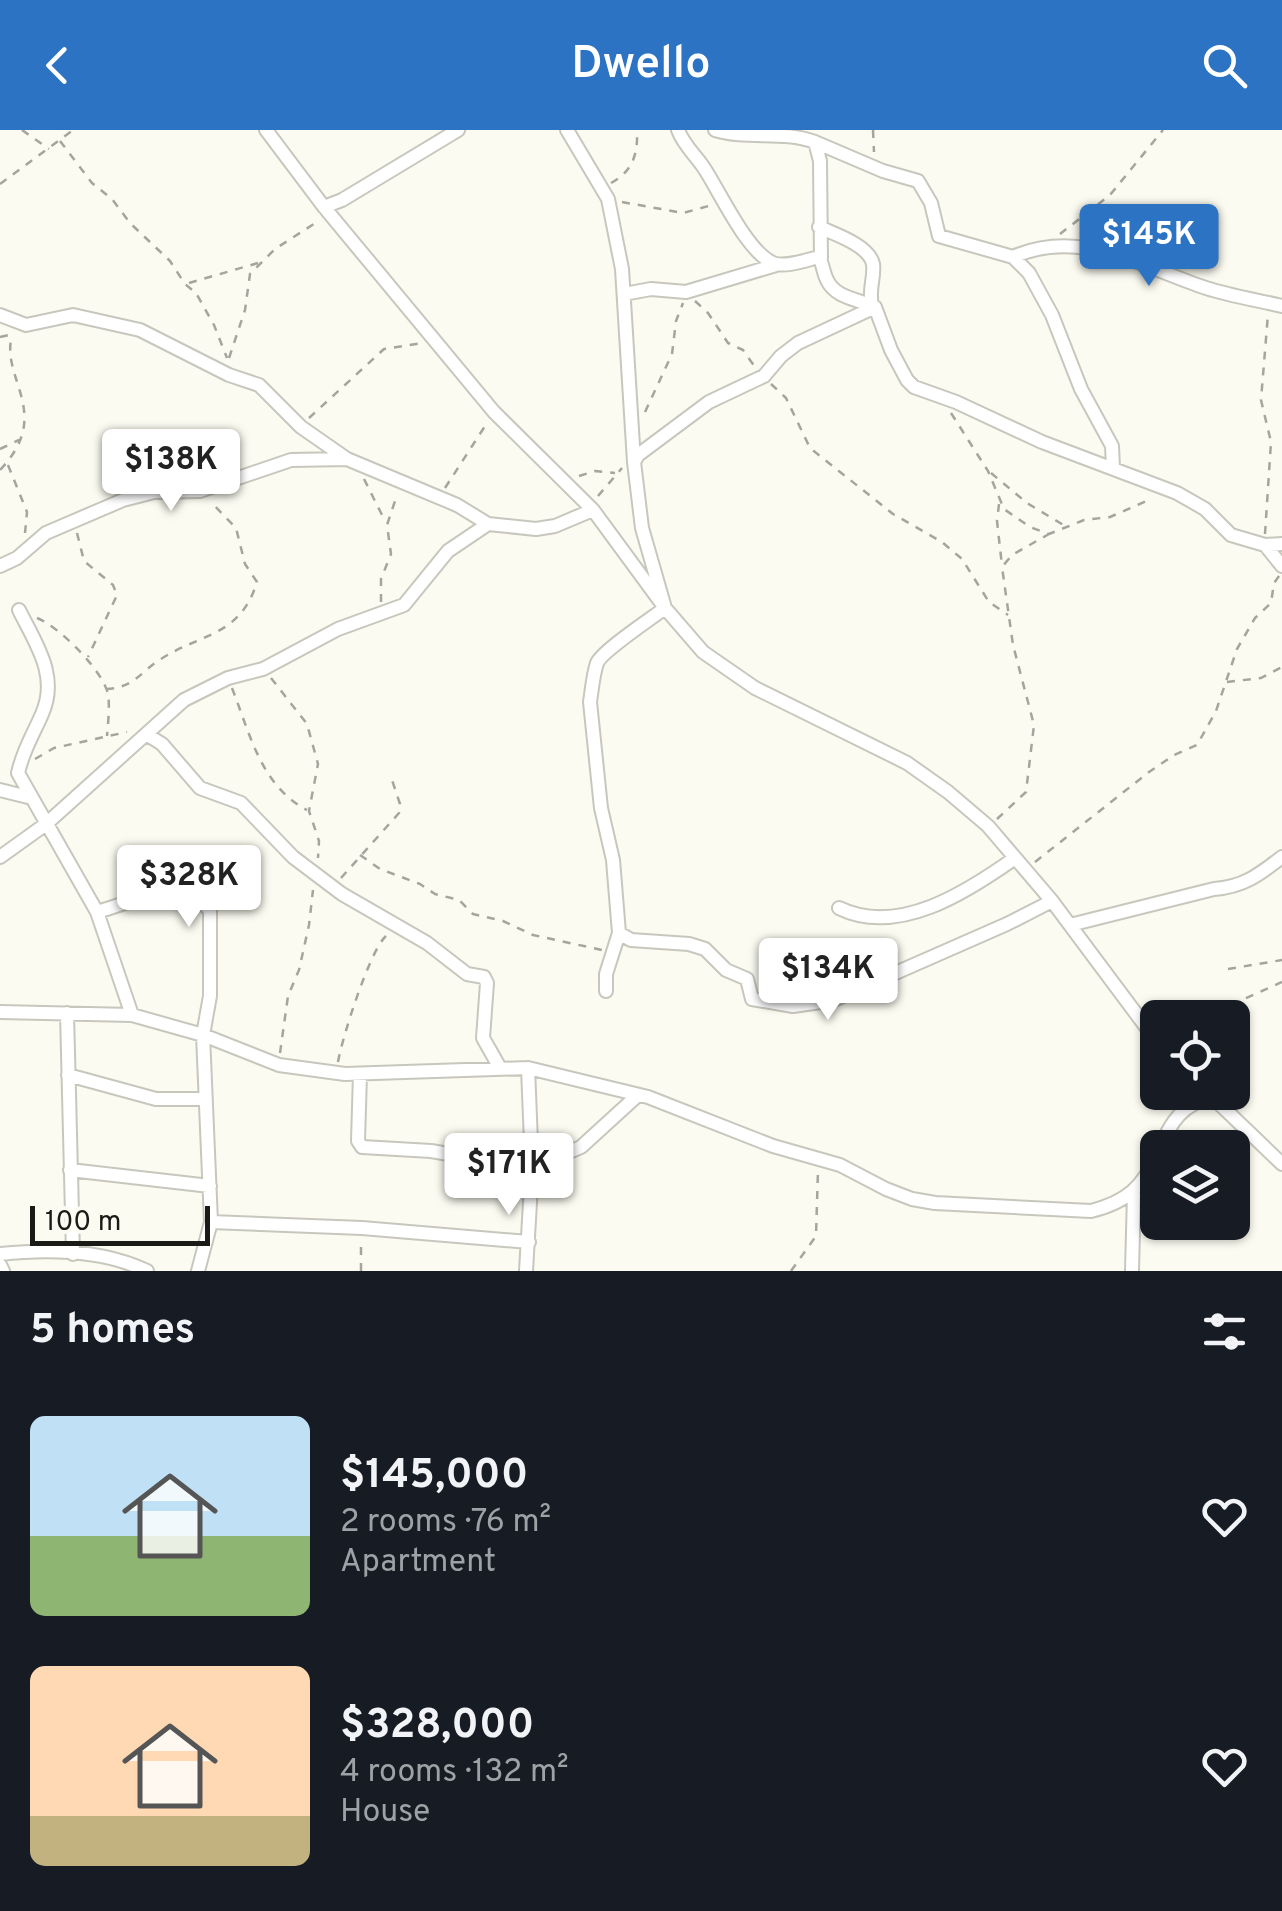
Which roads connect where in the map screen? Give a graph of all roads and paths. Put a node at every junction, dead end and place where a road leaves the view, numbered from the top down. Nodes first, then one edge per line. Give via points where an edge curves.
1 (22, 130) edge
2 (73, 130) edge
3 (266, 130) edge
4 (438, 130) edge
5 (566, 130) edge
6 (637, 130) edge
7 (678, 130) edge
8 (715, 130) edge
9 (873, 130) edge
10 (1163, 130) edge
11 (456, 131) edge
12 (60, 142) junction
13 (816, 142) junction
14 (49, 149) junction
15 (876, 168) junction
16 (0, 184) edge
17 (604, 194) junction
18 (723, 202) junction
19 (327, 210) junction
20 (820, 226) junction
21 (1048, 246) junction
22 (1013, 257) junction
23 (821, 258) junction
24 (259, 262) junction
25 (776, 265) junction
26 (185, 284) junction
27 (624, 294) junction
28 (1276, 305) edge
29 (874, 306) junction
30 (0, 315) edge
31 (13, 334) dead end
32 (431, 336) junction
33 (764, 376) junction
34 (950, 411) dead end
35 (494, 412) junction
36 (643, 423) dead end
37 (301, 427) junction
38 (21, 439) junction
39 (0, 448) edge
40 (7, 462) junction
41 (352, 462) junction
42 (634, 462) junction
43 (1113, 468) junction
44 (0, 470) edge
45 (988, 471) junction
46 (616, 474) junction
47 (399, 481) junction
48 (563, 482) junction
49 (200, 491) junction
50 (1177, 492) junction
51 (438, 497) junction
52 (1000, 503) junction
53 (588, 506) junction
54 (72, 522) junction
55 (488, 524) junction
56 (387, 525) junction
57 (1067, 527) junction
58 (1048, 534) junction
59 (24, 536) dead end
60 (1265, 544) junction
61 (1282, 544) edge
62 (0, 566) edge
63 (1002, 567) junction
64 (1282, 569) edge
65 (665, 608) junction
66 (19, 610) joint
67 (1008, 615) junction
68 (374, 616) junction
69 (88, 658) junction
70 (1282, 667) edge
71 (263, 669) junction
72 (228, 678) junction
73 (1227, 682) junction
74 (106, 688) junction
75 (145, 735) junction
76 (107, 736) junction
77 (18, 773) junction
78 (390, 774) dead end
79 (0, 790) edge
80 (32, 798) junction
81 (308, 811) junction
82 (46, 824) junction
83 (988, 826) junction
84 (360, 856) junction
85 (1282, 857) edge
86 (0, 858) edge
87 (1015, 858) junction
88 (1024, 870) junction
89 (315, 872) junction
90 (336, 888) junction
91 (1052, 901) junction
92 (839, 908) dead end
93 (97, 912) junction
94 (1070, 925) junction
95 (402, 930) junction
96 (619, 933) junction
97 (613, 951) junction
98 (1282, 960) edge
99 (1228, 969) dead end
100 (1282, 982) edge
101 (606, 991) dead end
102 (1242, 1000) edge
103 (0, 1012) edge
104 (67, 1012) junction
105 (132, 1015) junction
106 (1140, 1019) edge
107 (204, 1035) junction
108 (279, 1064) junction
109 (500, 1068) junction
110 (528, 1068) junction
111 (336, 1073) junction
112 (360, 1074) junction
113 (68, 1075) junction
114 (638, 1095) junction
115 (205, 1099) junction
116 (1183, 1110) edge
117 (1225, 1110) edge
118 (1167, 1130) edge
119 (818, 1159) junction
120 (1282, 1164) edge
121 (532, 1168) junction
122 (70, 1170) junction
123 (210, 1186) junction
124 (1140, 1186) edge
125 (1134, 1194) junction
126 (211, 1222) junction
127 (362, 1228) junction
128 (529, 1242) junction
129 (0, 1254) edge
130 (72, 1254) junction
131 (147, 1271) edge
132 (198, 1271) edge
133 (361, 1271) edge
134 (526, 1271) edge
135 (791, 1271) edge
136 (1132, 1271) edge

1 - 14 path
2 - 12 path
3 - 19 street
4 - 11 street
5 - 17 street
6 - 17 path via 630,170
7 - 18 street
8 - 13 street
9 - 15 path
10 - 21 path via 1110,196
11 - 19 street
12 - 14 path
12 - 26 path
13 - 15 street
13 - 20 street
14 - 16 path
15 - 22 street via 918,181 940,236
17 - 18 path via 683,213
17 - 27 street
18 - 25 street
19 - 24 path
19 - 32 street
20 - 23 street
20 - 29 street via 868,255
21 - 22 street
21 - 28 street via 1111,251
22 - 43 street via 1052,316 1112,446
23 - 25 street
23 - 29 street via 836,291
24 - 26 path
24 - 26 path via 227,362 214,325
25 - 27 street via 686,292
27 - 42 street
28 - 60 path via 1264,337 1261,400 1271,442
29 - 33 street via 798,343
29 - 43 street via 914,387
30 - 37 street via 26,325 73,315 140,330 259,385
31 - 38 path via 6,365 23,417
32 - 35 street
32 - 37 path via 416,345 384,348
33 - 36 path via 686,294 672,354
33 - 42 street via 688,416
33 - 67 path via 786,398 810,448 893,514 942,542 962,559 989,602
34 - 45 path
35 - 48 street
35 - 51 path
37 - 41 street
38 - 39 path
38 - 40 path
40 - 44 path
40 - 59 path via 27,512
41 - 47 street
41 - 49 street via 291,460
41 - 56 path
42 - 46 path
42 - 65 street via 642,528
43 - 50 street
45 - 52 path
45 - 57 path
46 - 48 path via 595,471
46 - 53 path
47 - 51 street
47 - 56 path
48 - 53 street
49 - 54 street via 140,495
49 - 74 path via 236,528 257,582 254,591 226,628 160,660 136,682
50 - 57 path
50 - 60 street via 1230,535
51 - 55 street
52 - 58 path
52 - 63 path
53 - 55 street via 555,526
53 - 65 street
54 - 62 street
54 - 69 path via 84,561 117,594
55 - 68 street via 448,551 404,605
56 - 68 path via 391,554
57 - 58 path
58 - 63 path
60 - 61 street
60 - 64 street
63 - 67 path
64 - 73 path via 1271,603 1237,649
65 - 83 street via 702,652 755,688 907,764
65 - 96 street via 604,651 592,687
66 - 69 path via 48,622
66 - 77 street via 50,688
67 - 83 path via 1034,724 1026,792
68 - 71 street
69 - 74 path
70 - 73 path via 1262,678
71 - 72 street
71 - 81 path via 307,724 318,764
72 - 75 street via 184,700
72 - 81 path via 268,776
73 - 88 path via 1197,745 1150,772
74 - 76 path
75 - 76 path
75 - 82 street
75 - 89 street via 162,744 200,788 241,803
76 - 77 path via 54,748
77 - 80 street
78 - 84 path via 399,812
79 - 80 street
80 - 82 street
81 - 89 path via 319,841
82 - 86 street
82 - 93 street
83 - 87 street
84 - 90 path
84 - 97 path via 459,900 473,914 533,936
85 - 94 street via 1235,888
87 - 88 street
87 - 92 street via 974,888 895,916 858,917
88 - 91 street
89 - 90 street
89 - 108 path
90 - 95 street
91 - 94 street
91 - 96 street via 834,1000 793,1006 756,1002 747,979 726,970 706,949
93 - 105 street
93 - 107 street via 173,891 207,906 210,996
94 - 106 street
95 - 109 street via 486,980 483,1038
95 - 111 path via 378,946 343,1032
96 - 97 street
97 - 101 street
98 - 99 path
100 - 102 path
103 - 104 street
104 - 105 street
104 - 113 street
105 - 107 street
107 - 108 street
107 - 115 street
108 - 111 street
109 - 110 street
109 - 112 street
110 - 114 street
110 - 121 street
111 - 112 street
112 - 121 street via 362,1147
113 - 115 street via 156,1099
113 - 122 street
114 - 119 street
114 - 121 street via 582,1147
115 - 123 street
116 - 118 street
117 - 120 street
119 - 125 street via 935,1203 1090,1211
119 - 135 path via 816,1236
121 - 128 street
122 - 123 street
122 - 130 street
123 - 126 street
124 - 125 street
125 - 136 street
126 - 127 street
126 - 132 street
127 - 128 street
127 - 133 path
128 - 134 street
129 - 130 street
130 - 131 street via 102,1255

